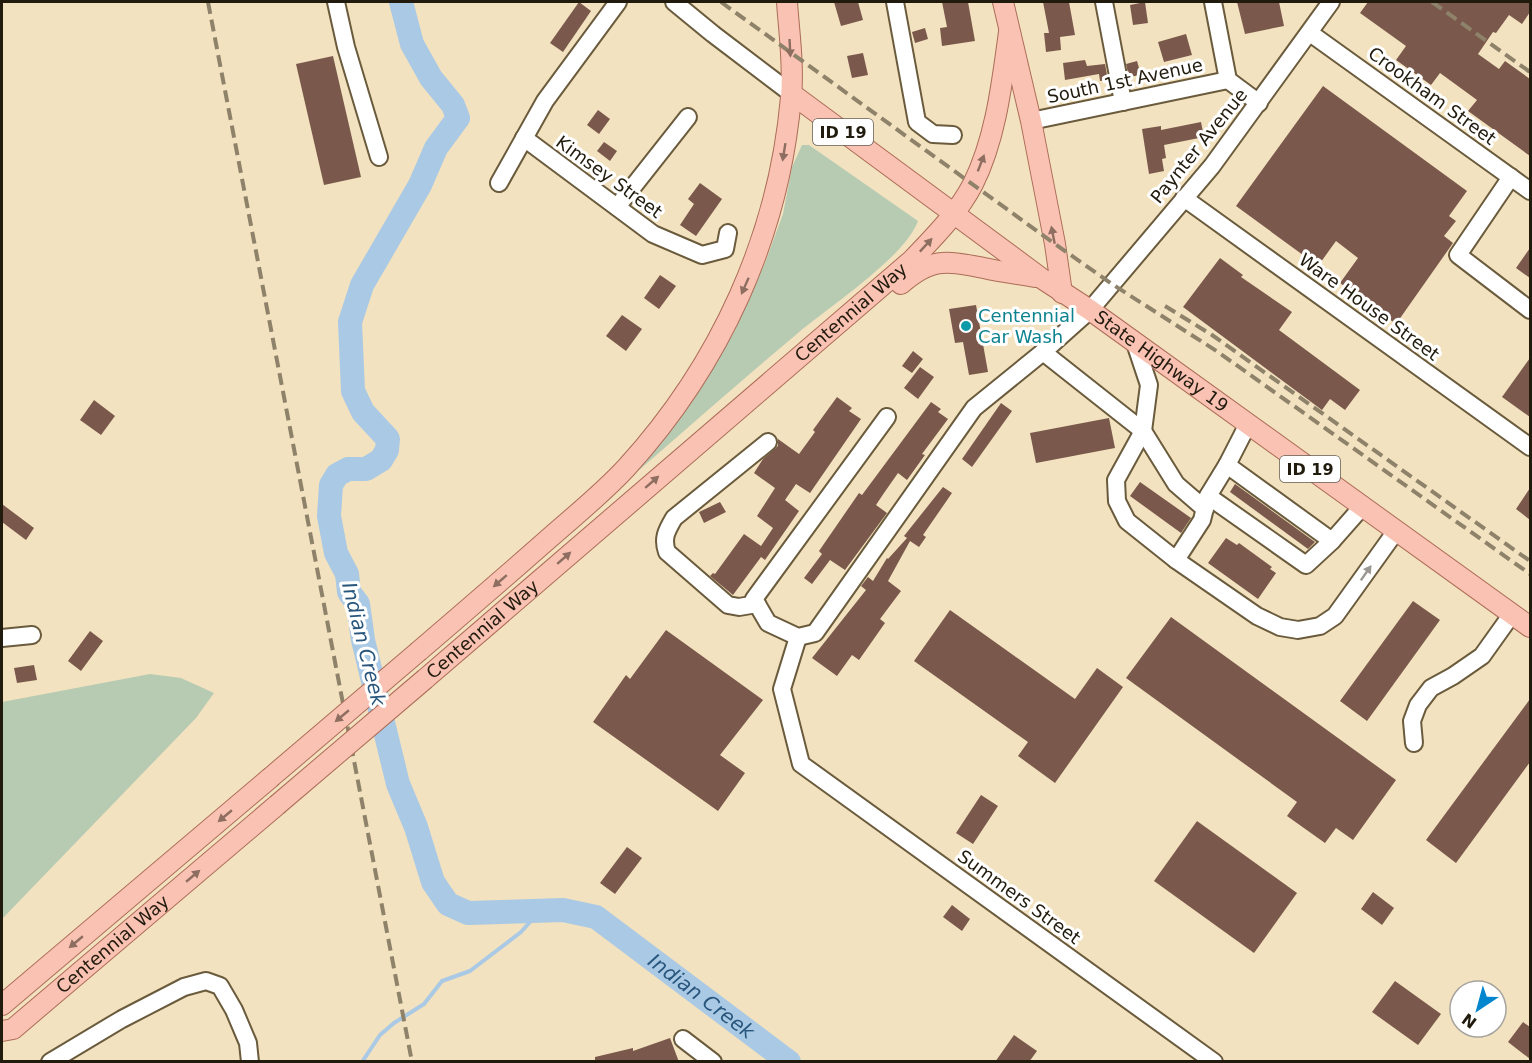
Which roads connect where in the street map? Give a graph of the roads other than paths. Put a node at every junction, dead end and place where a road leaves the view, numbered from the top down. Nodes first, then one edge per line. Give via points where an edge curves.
1 (336, 2) edge
2 (618, 2) edge
3 (674, 2) edge
4 (787, 2) edge
5 (896, 2) edge
6 (1003, 2) edge
7 (1104, 2) edge
8 (1214, 2) edge
9 (1331, 2) edge
10 (1319, 9) edge
11 (1010, 32) junction
12 (1310, 33) junction
13 (1228, 80) junction
14 (792, 94) junction
15 (1123, 102) junction
16 (1259, 103) junction
17 (688, 117) dead end
18 (1031, 121) junction
19 (953, 135) dead end
20 (524, 138) junction
21 (379, 157) dead end
22 (1511, 177) junction
23 (500, 183) dead end
24 (1530, 191) edge
25 (1184, 198) junction
26 (617, 207) junction
27 (953, 214) junction
28 (728, 232) dead end
29 (1041, 278) junction
30 (1062, 292) junction
31 (1090, 310) junction
32 (1530, 310) edge
33 (1135, 343) junction
34 (1043, 352) junction
35 (887, 417) dead end
36 (1248, 424) junction
37 (1143, 431) junction
38 (768, 441) dead end
39 (698, 443) junction
40 (1530, 447) edge
41 (1227, 465) junction
42 (1206, 503) junction
43 (1362, 507) junction
44 (1396, 531) junction
45 (1332, 541) junction
46 (1176, 560) junction
47 (757, 604) junction
48 (1512, 614) junction
49 (1530, 627) edge
50 (32, 634) dead end
51 (798, 637) junction
52 (2, 638) edge
53 (1414, 743) dead end
54 (2, 1005) edge
55 (2, 1031) edge
56 (683, 1039) dead end
57 (50, 1062) edge
58 (250, 1062) edge
59 (713, 1062) edge
60 (1214, 1062) edge

1 - 21 street
2 - 20 street via 545,101
3 - 14 street
4 -> 14 main road, Centennial Way
5 - 19 street via 917,123 933,134
6 - 11 main road
7 - 15 street
8 - 13 street
9 - 10 street, Paynter Avenue
10 - 12 street, Paynter Avenue
11 - 18 main road
27 -> 11 main road, Centennial Way via 973,184 990,138
12 - 16 street, Paynter Avenue
12 - 22 street, Crookham Street
13 - 15 street, South 1st Avenue
13 - 16 street
14 - 27 main road, State Highway 19 / ID 19
14 -> 54 main road, Centennial Way, bridge via 784,158 748,279 688,391 625,469 419,651
15 - 18 street, South 1st Avenue
16 - 25 street, Paynter Avenue
17 - 26 street
30 -> 18 main road
20 - 23 street
20 - 26 street, Kimsey Street
22 - 24 street, Crookham Street
22 - 32 street via 1458,255
25 - 31 street, Paynter Avenue
25 - 40 street, Ware House Street
26 - 28 street, Kimsey Street via 653,234 702,255 725,249
27 - 29 main road, State Highway 19 / ID 19
39 -> 27 main road, Centennial Way via 912,260
29 - 30 main road, State Highway 19 / ID 19
29 - 39 main road via 960,262 930,265 912,274 733,428
30 - 31 main road, State Highway 19 / ID 19
31 - 33 main road, State Highway 19 / ID 19
31 - 34 street, Paynter Avenue
33 - 36 main road, State Highway 19 / ID 19
33 - 37 street via 1149,385
34 - 37 street
34 - 51 street, Paynter Avenue via 974,408 815,633
35 - 47 street via 754,599
36 - 41 street
36 - 43 main road, State Highway 19 / ID 19
37 - 42 street via 1176,484
37 - 46 street via 1116,480 1117,501 1127,521
38 - 47 street via 674,518 665,532 664,544 667,552 728,605
55 -> 39 main road, Centennial Way, bridge via 13,1029
41 - 42 street
41 - 45 street
42 - 45 street via 1306,565
42 - 46 street via 1202,520
43 - 44 main road, State Highway 19 / ID 19
43 - 45 street
46 -> 44 street via 1257,616 1298,630 1320,626 1335,616
44 - 48 main road, State Highway 19 / ID 19
47 - 51 street via 768,623
48 - 49 main road, State Highway 19 / ID 19
48 - 53 street via 1482,656 1431,688 1418,705 1412,721
50 - 52 street
51 - 60 street, Summers Street via 782,689 801,764
56 - 59 street
57 - 58 street via 174,992 206,981 220,986 234,1011 248,1043

